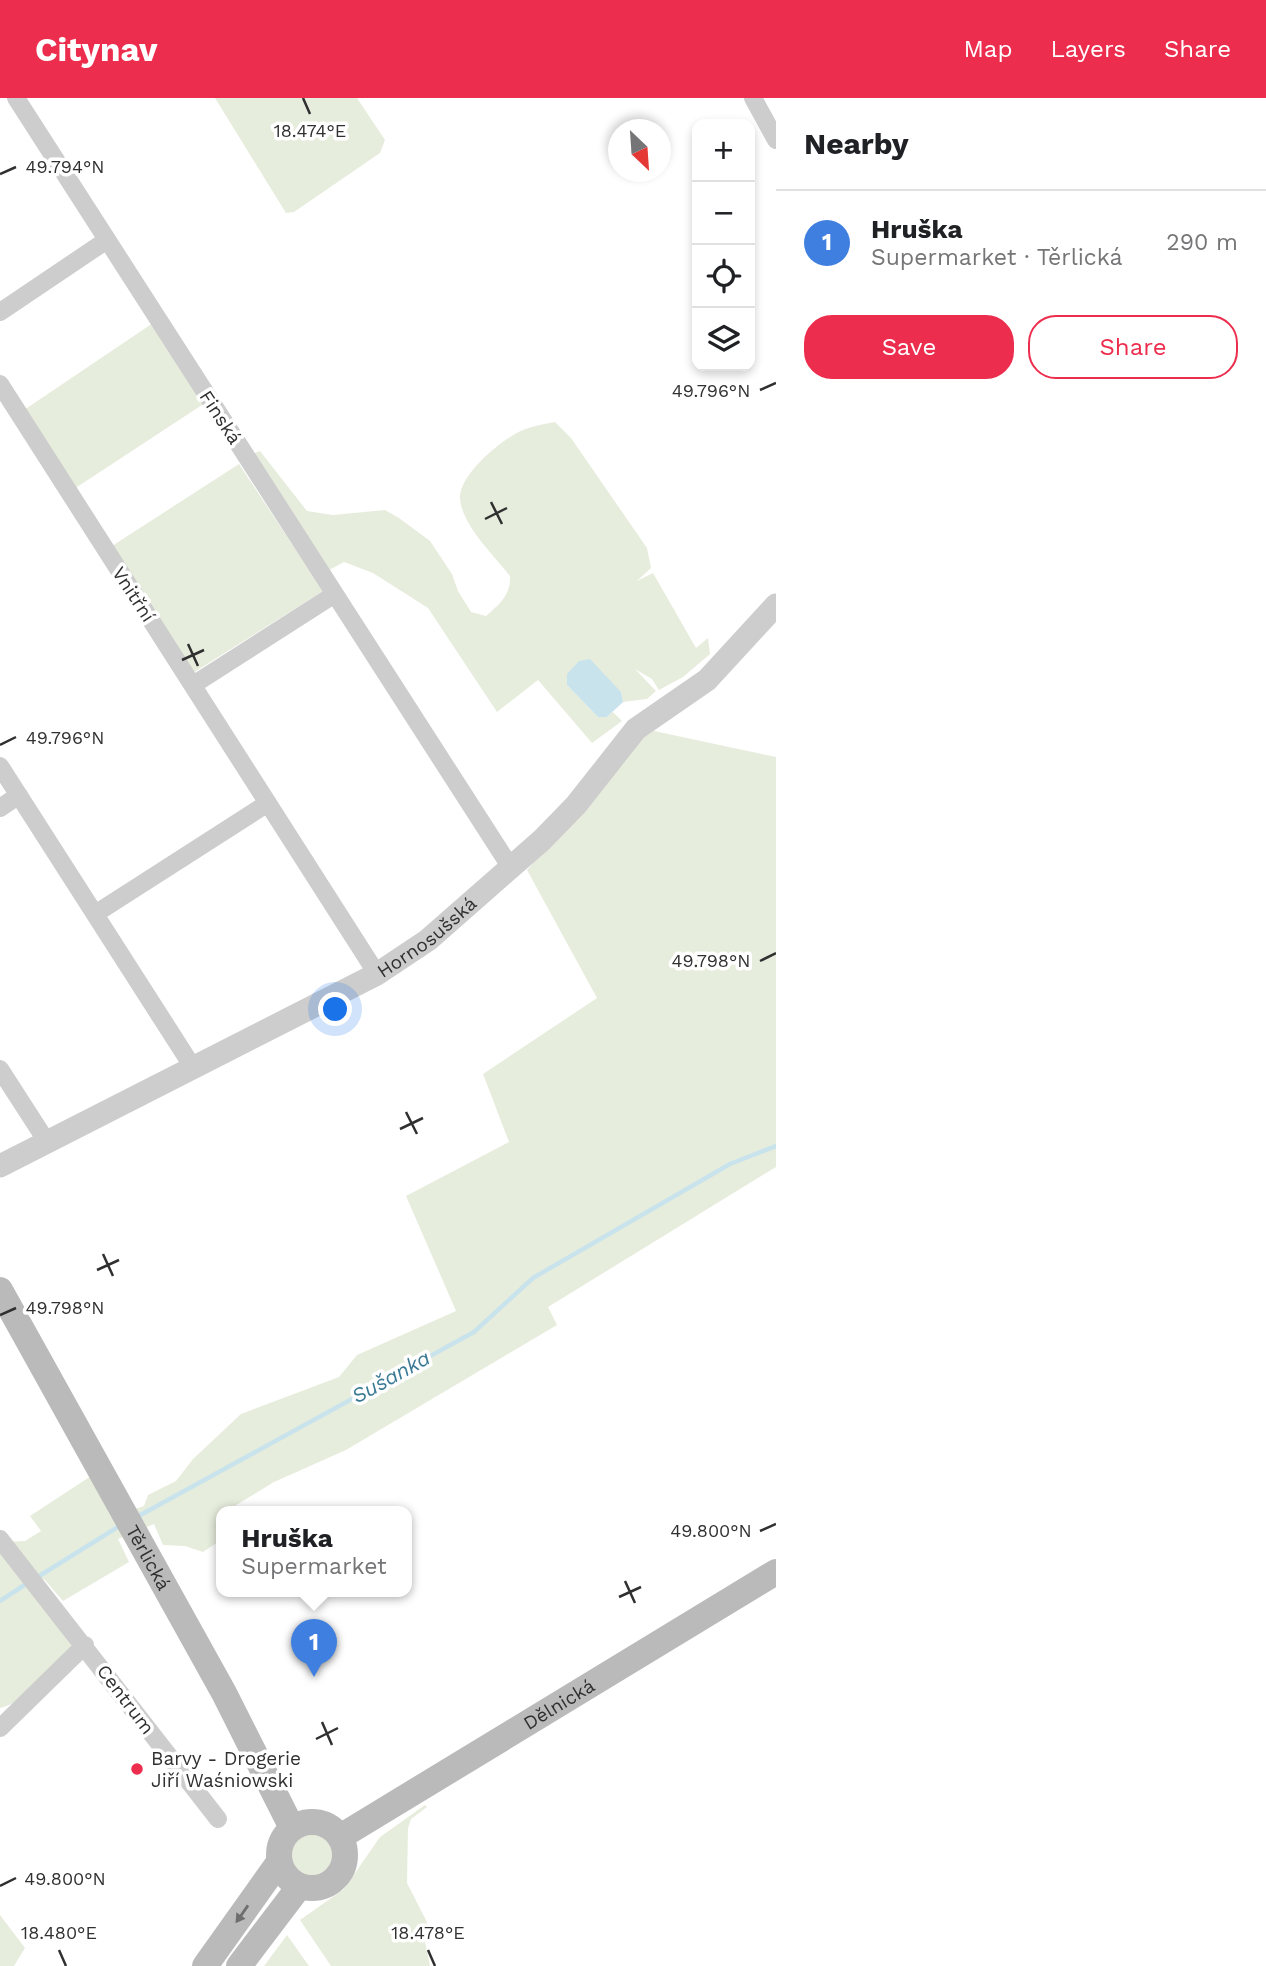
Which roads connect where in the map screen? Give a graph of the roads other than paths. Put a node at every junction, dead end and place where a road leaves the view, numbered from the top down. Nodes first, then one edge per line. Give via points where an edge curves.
1 (16, 98) edge
2 (753, 98) edge
3 (776, 140) edge
4 (107, 240) junction
5 (0, 312) edge
6 (0, 384) edge
7 (335, 594) junction
8 (776, 605) edge
9 (193, 685) junction
10 (0, 766) edge
11 (19, 795) junction
12 (268, 803) junction
13 (0, 808) edge
14 (511, 868) junction
15 (95, 914) junction
16 (377, 974) junction
17 (0, 1069) edge
18 (194, 1069) junction
19 (47, 1142) junction
20 (0, 1166) edge
21 (0, 1290) edge
22 (0, 1539) edge
23 (776, 1572) edge
24 (85, 1645) junction
25 (0, 1728) edge
26 (218, 1819) dead end
27 (292, 1828) junction
28 (340, 1837) junction
29 (279, 1862) junction
30 (299, 1887) junction
31 (205, 1966) edge
32 (239, 1966) edge

1 - 4 street, Finská
2 - 3 street
4 - 5 street
4 - 7 street, Finská
6 - 9 street, Vnitřní
7 - 9 street
7 - 14 street, Finská
8 - 14 street, Hornosušská via 706,680 636,729 576,805
9 - 12 street, Vnitřní
10 - 11 street
11 - 13 street
11 - 15 street
12 - 15 street
12 - 16 street, Vnitřní
14 - 16 street, Hornosušská via 428,940
15 - 18 street
16 - 18 street, Hornosušská
17 - 19 street
18 - 19 street, Hornosušská
19 - 20 street, Hornosušská
21 - 27 main road, Těrlická via 223,1693
22 - 24 street, Centrum
23 - 28 main road, Dělnická
24 - 25 street, Centrum
24 - 26 street, Centrum
27 - 28 main road via 313,1822 333,1829
27 - 29 main road via 279,1847
28 - 30 main road via 346,1857 338,1877 320,1888
29 - 30 main road via 286,1877
29 -> 31 main road
30 - 32 main road

